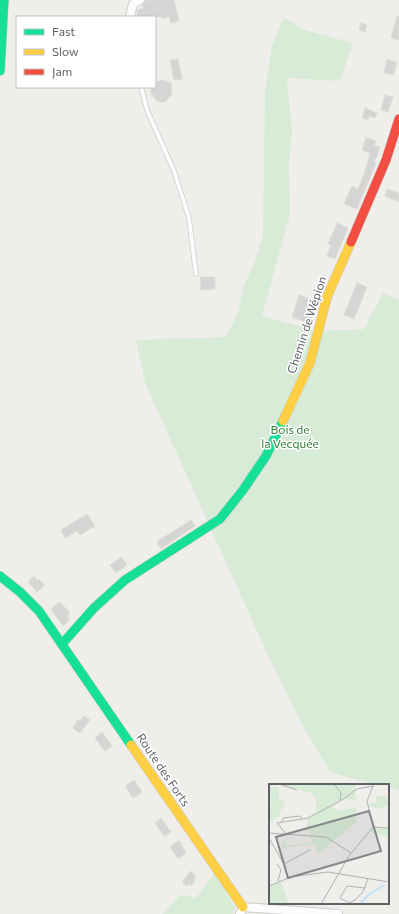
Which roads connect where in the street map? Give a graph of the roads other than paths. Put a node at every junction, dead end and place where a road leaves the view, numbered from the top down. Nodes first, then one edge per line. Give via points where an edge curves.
1 (4, 0) edge
2 (140, 0) edge
3 (130, 16) edge
4 (0, 71) edge
5 (141, 88) edge
6 (399, 119) edge
7 (196, 274) dead end
8 (0, 576) edge
9 (62, 644) junction
10 (242, 910) edge
11 (338, 914) edge

1 - 4 street
2 - 3 street via 133,4
5 - 7 lane via 147,110 174,171 189,218
6 - 9 street, Chemin de Wépion via 386,160 327,297 310,363 266,456 220,519 125,580 94,608
8 - 9 street, Route des Forts via 39,611
9 - 10 street, Route des Forts
10 - 11 street, Route des Forts

